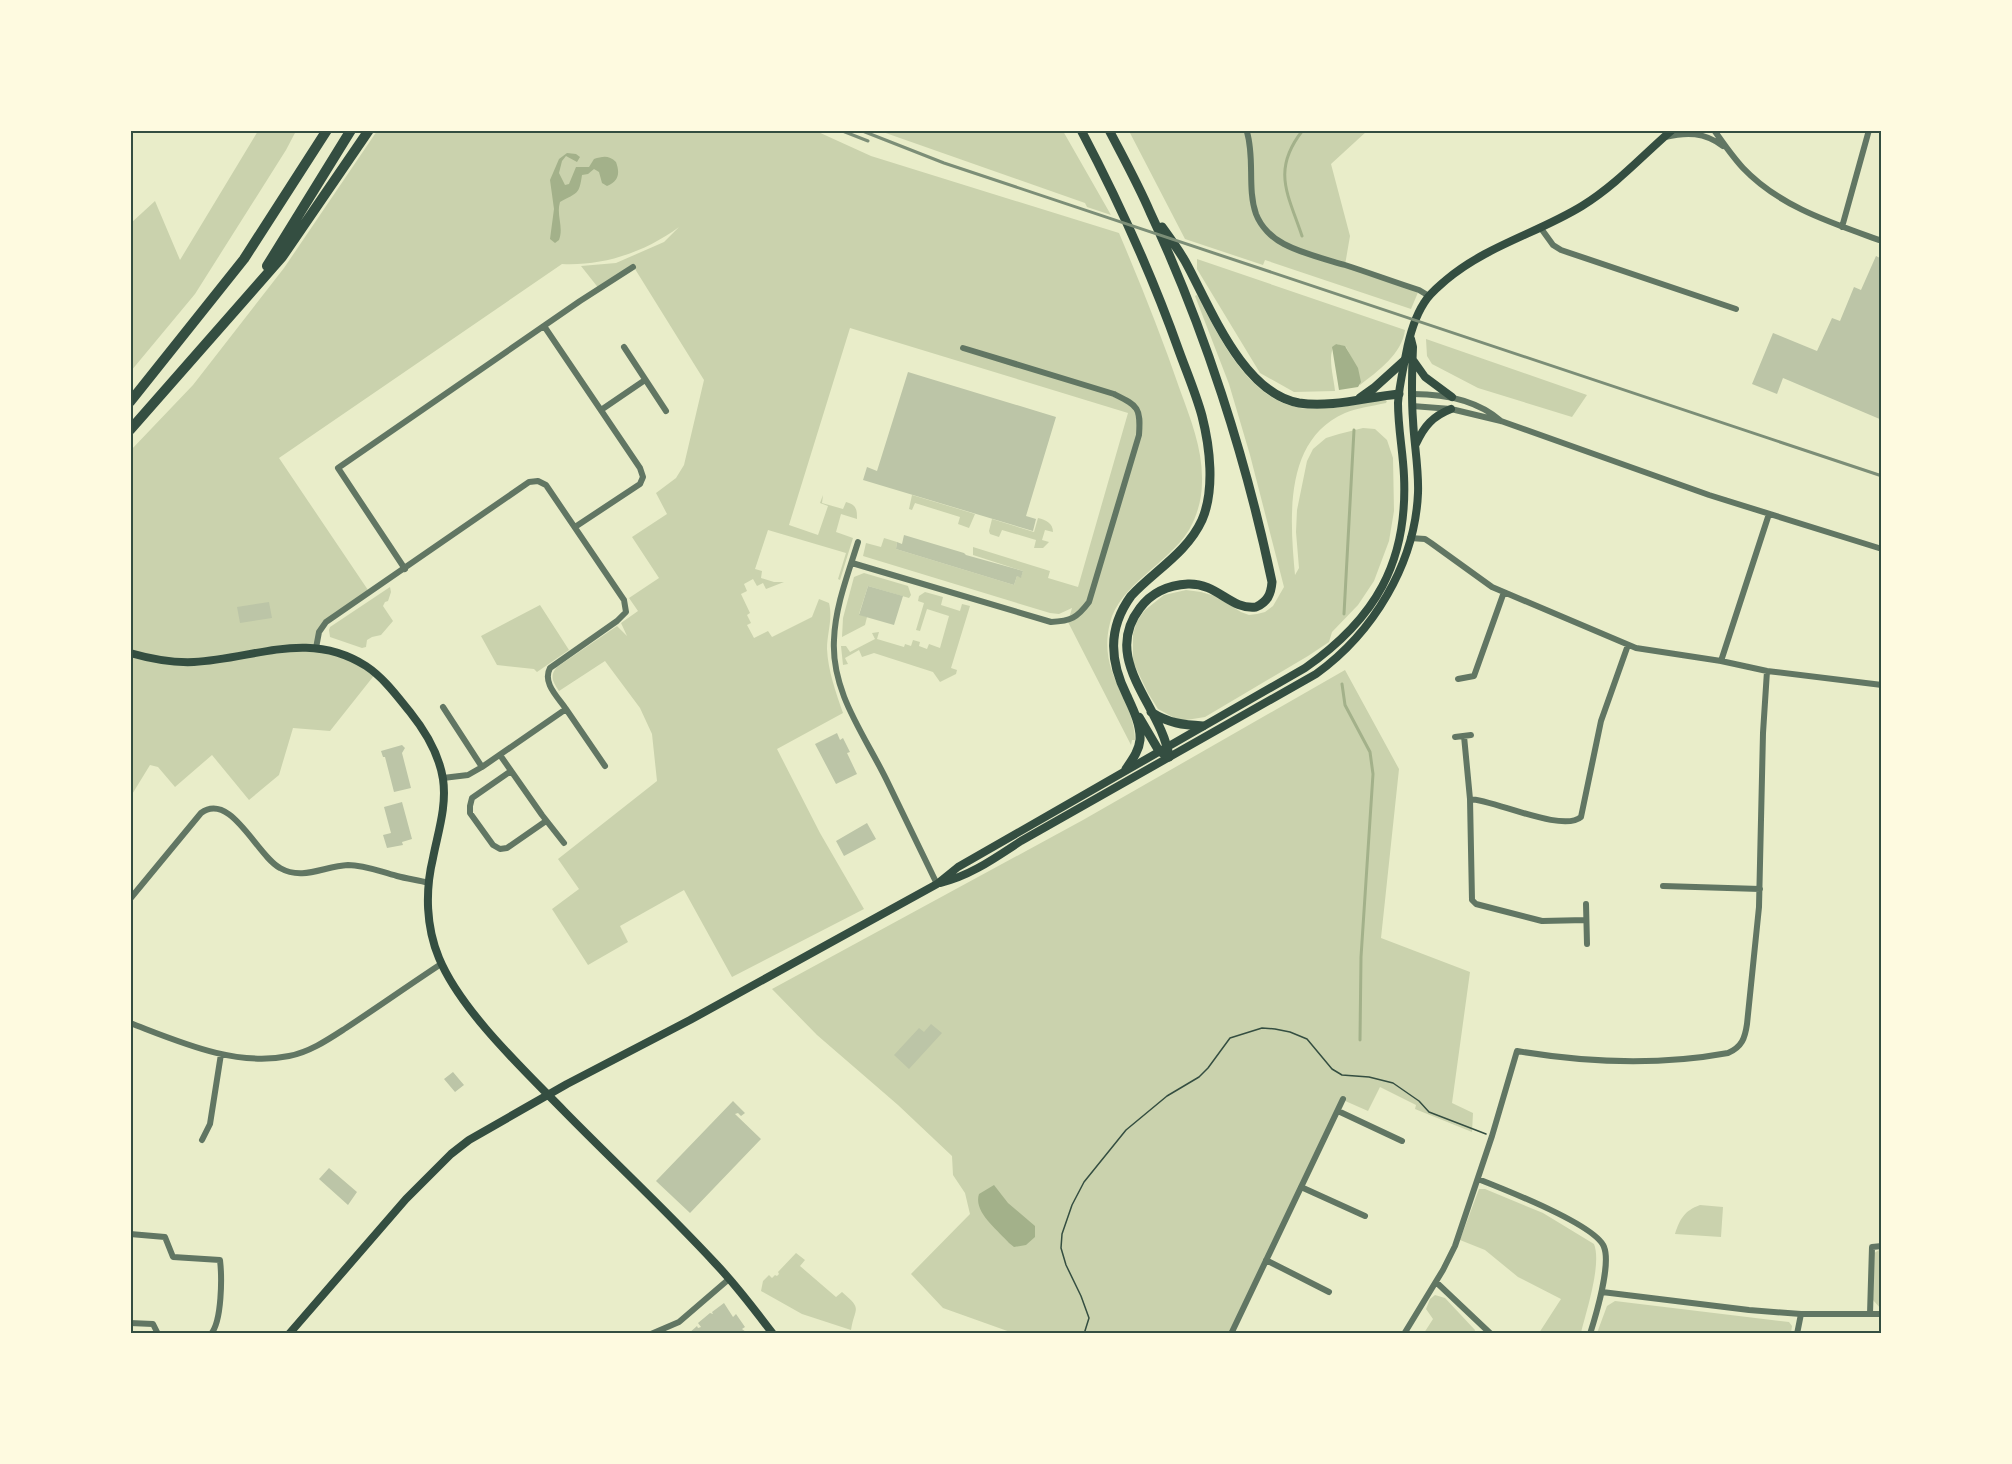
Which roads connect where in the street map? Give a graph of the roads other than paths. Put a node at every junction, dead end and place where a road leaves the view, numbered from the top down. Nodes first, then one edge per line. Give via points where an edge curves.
1 (326, 130) edge
2 (351, 130) edge
3 (369, 130) edge
4 (1081, 130) edge
5 (1109, 130) edge
6 (1672, 130) edge
7 (1714, 130) edge
8 (1869, 130) edge
9 (1247, 132) dead end
10 (1664, 138) junction
11 (1727, 148) junction
12 (1150, 210) junction
13 (1540, 227) junction
14 (1842, 227) junction
15 (1881, 241) edge
16 (633, 267) dead end
17 (251, 291) junction
18 (1429, 296) junction
19 (1736, 309) dead end
20 (544, 326) junction
21 (624, 347) dead end
22 (963, 348) dead end
23 (1409, 360) junction
24 (645, 380) junction
25 (1399, 394) junction
26 (1413, 394) junction
27 (1452, 397) junction
28 (1358, 399) junction
29 (130, 402) edge
30 (1412, 406) junction
31 (1451, 409) junction
32 (601, 410) junction
33 (666, 411) dead end
34 (1501, 421) junction
35 (130, 430) edge
36 (1415, 444) junction
37 (1768, 514) junction
38 (575, 527) junction
39 (1410, 538) junction
40 (858, 542) dead end
41 (1881, 549) edge
42 (852, 563) junction
43 (405, 568) junction
44 (1504, 592) junction
45 (1629, 645) junction
46 (316, 648) junction
47 (130, 653) edge
48 (1721, 661) junction
49 (1767, 671) junction
50 (1458, 679) dead end
51 (1881, 685) edge
52 (443, 707) dead end
53 (1133, 708) junction
54 (566, 709) junction
55 (1151, 711) junction
56 (1203, 726) junction
57 (1455, 737) dead end
58 (1163, 748) junction
59 (500, 755) junction
60 (1169, 757) junction
61 (605, 766) dead end
62 (482, 767) junction
63 (1126, 769) junction
64 (511, 771) junction
65 (443, 778) junction
66 (1470, 799) junction
67 (546, 821) junction
68 (564, 843) dead end
69 (429, 883) junction
70 (937, 884) junction
71 (1663, 886) dead end
72 (1760, 889) junction
73 (130, 899) edge
74 (1586, 904) dead end
75 (1586, 920) junction
76 (1587, 944) dead end
77 (441, 964) junction
78 (130, 1023) edge
79 (221, 1054) junction
80 (548, 1095) junction
81 (1343, 1100) dead end
82 (1338, 1111) junction
83 (202, 1140) dead end
84 (1402, 1141) dead end
85 (1478, 1179) junction
86 (1301, 1187) junction
87 (1365, 1216) dead end
88 (130, 1234) edge
89 (1881, 1246) edge
90 (1266, 1260) junction
91 (729, 1279) junction
92 (1436, 1282) junction
93 (1329, 1292) dead end
94 (1602, 1292) junction
95 (1801, 1314) junction
96 (1870, 1314) junction
97 (1881, 1314) edge
98 (130, 1323) edge
99 (158, 1334) edge
100 (211, 1334) edge
101 (289, 1334) edge
102 (651, 1334) edge
103 (773, 1334) edge
104 (1231, 1334) edge
105 (1404, 1334) edge
106 (1491, 1334) edge
107 (1590, 1334) edge
108 (1797, 1334) edge

1 - 29 highway via 244,258
2 - 17 highway
3 - 17 highway via 282,257
4 - 53 highway via 1112,189 1166,314 1202,417 1208,452 1208,486 1202,518 1192,538 1138,589 1119,616 1113,656
5 - 12 highway
6 - 10 main road
7 - 11 street
8 - 14 street
9 - 18 street via 1252,200 1257,217 1274,237 1286,245
10 - 11 street via 1694,133
10 - 13 main road via 1606,190
11 - 14 street via 1767,189 1799,209
12 - 28 highway via 1184,259 1235,351 1261,384 1297,403
12 - 55 highway via 1226,409 1272,582 1268,599 1256,607 1240,606 1205,585 1191,584 1167,588 1141,606 1130,625 1126,651
13 - 18 main road via 1471,261
13 - 19 street via 1561,250
14 - 15 street
16 - 20 street
17 - 35 highway
18 - 23 main road via 1411,338
20 - 32 street
20 - 43 street via 338,468
21 - 24 street
22 - 42 street via 1114,394 1131,402 1140,416 1139,435 1089,602 1068,621 1051,622
23 - 25 main road
23 - 26 main road
23 - 27 main road
23 - 28 highway
24 - 32 street
24 - 33 street
25 - 26 main road
25 - 28 highway
25 - 30 main road
25 - 56 main road via 1403,520 1396,554 1378,594 1352,630 1322,656
26 - 27 street
26 - 30 main road
27 - 34 street via 1489,411
30 - 31 street
30 - 36 main road
31 - 34 street
31 - 36 main road via 1433,418
32 - 38 street via 643,477 640,484
34 - 37 street
36 - 39 main road via 1418,491
37 - 41 street
37 - 48 street
38 - 43 street via 546,485 529,482
38 - 54 street via 626,606 622,617 550,668 548,682
39 - 44 street via 1425,539
39 - 60 main road via 1377,612 1340,655 1305,680
40 - 42 street
42 - 70 street via 839,603 834,640 837,675 844,700
43 - 46 street via 326,622
44 - 45 street
44 - 50 street via 1474,676
45 - 48 street
45 - 66 street via 1600,721 1581,817 1577,821 1543,818
46 - 47 main road via 276,649 194,662 170,662
46 - 65 main road via 354,659 387,684 426,733
48 - 49 street
49 - 51 street
49 - 72 street
52 - 62 street
53 - 58 highway
53 - 63 highway via 1140,739
54 - 59 street
54 - 61 street
55 - 56 highway via 1178,725
55 - 58 highway
56 - 58 main road
57 - 66 street via 1468,736
58 - 60 highway
58 - 63 main road
59 - 62 street
59 - 64 street
60 - 70 main road via 974,870
62 - 65 street via 468,775
63 - 70 main road via 958,867
64 - 67 street
64 - 67 street via 472,798 470,806 470,813 493,846 507,848
65 - 69 main road via 442,818
66 - 75 street via 1472,900 1542,921
67 - 68 street
69 - 73 street via 346,865 302,874 284,871 270,861 234,817 218,808 201,813
69 - 77 main road via 431,936
70 - 80 main road
71 - 72 street
72 - 85 street via 1748,1024 1740,1046 1728,1053 1688,1060 1647,1062 1568,1059 1517,1051
74 - 75 street
75 - 76 street
77 - 79 street via 309,1050 276,1058
77 - 80 main road via 489,1032
78 - 79 street
79 - 83 street via 210,1124
80 - 91 main road
80 - 101 main road via 451,1154 406,1198
81 - 82 street
82 - 84 street
82 - 86 street
85 - 92 street via 1455,1246
85 - 94 street via 1528,1199 1596,1237 1605,1252
86 - 87 street
86 - 90 street
88 - 100 street via 165,1237 173,1257 220,1260 217,1325
89 - 96 street via 1872,1247
90 - 93 street
90 - 104 street
91 - 102 street via 679,1322
91 - 103 main road
92 - 105 street
92 - 106 street
94 - 95 street
94 - 107 street
95 - 96 street
95 - 108 street
96 - 97 street
98 - 99 street via 153,1324

